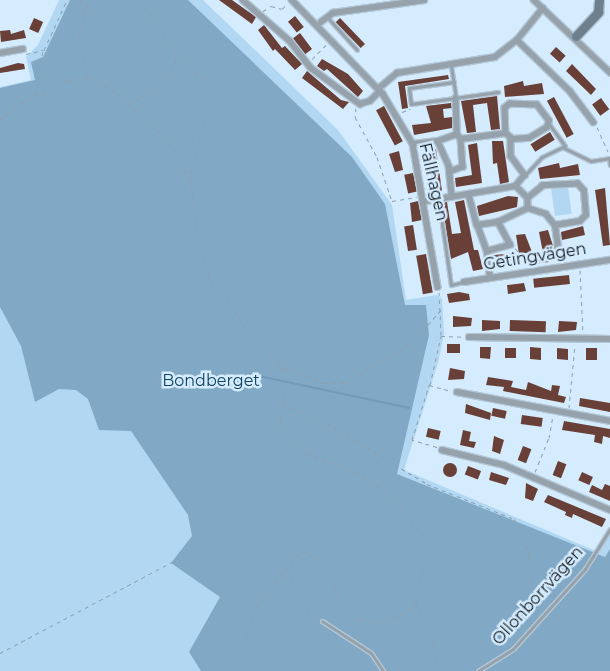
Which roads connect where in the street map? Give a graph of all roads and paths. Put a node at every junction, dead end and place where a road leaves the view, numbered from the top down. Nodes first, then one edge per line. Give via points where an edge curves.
1 (67, 0) edge
2 (81, 0) edge
3 (89, 0) edge
4 (141, 0) edge
5 (243, 0) edge
6 (292, 0) edge
7 (424, 0) edge
8 (534, 0) edge
9 (599, 0) edge
10 (544, 8) junction
11 (84, 12) junction
12 (261, 13) junction
13 (327, 18) junction
14 (321, 22) dead end
15 (576, 36) junction
16 (332, 40) junction
17 (517, 40) junction
18 (23, 49) joint
19 (44, 50) junction
20 (357, 50) dead end
21 (0, 53) edge
22 (178, 54) junction
23 (308, 62) junction
24 (451, 66) junction
25 (610, 72) edge
26 (87, 78) junction
27 (454, 82) junction
28 (379, 90) junction
29 (498, 92) dead end
30 (36, 96) junction
31 (456, 98) junction
32 (126, 103) junction
33 (360, 104) junction
34 (411, 104) junction
35 (395, 115) junction
36 (0, 120) edge
37 (593, 122) joint
38 (548, 124) junction
39 (506, 134) junction
40 (459, 136) junction
41 (511, 139) junction
42 (438, 141) junction
43 (413, 144) junction
44 (610, 146) edge
45 (607, 147) junction
46 (564, 148) junction
47 (609, 158) edge
48 (610, 165) edge
49 (450, 172) junction
50 (525, 175) junction
51 (190, 179) junction
52 (516, 186) junction
53 (469, 194) junction
54 (452, 197) junction
55 (528, 198) junction
56 (425, 199) junction
57 (439, 203) dead end
58 (528, 208) junction
59 (498, 222) junction
60 (477, 225) junction
61 (555, 225) junction
62 (510, 245) junction
63 (486, 251) junction
64 (553, 252) dead end
65 (523, 257) dead end
66 (610, 260) edge
67 (579, 264) junction
68 (490, 278) junction
69 (464, 282) joint
70 (438, 286) joint
71 (441, 310) junction
72 (441, 336) junction
73 (469, 338) joint
74 (576, 339) junction
75 (583, 339) junction
76 (610, 339) edge
77 (283, 367) junction
78 (429, 386) junction
79 (456, 392) joint
80 (282, 404) junction
81 (554, 411) junction
82 (568, 413) junction
83 (610, 421) edge
84 (442, 450) joint
85 (533, 476) junction
86 (610, 510) edge
87 (610, 529) edge
88 (174, 562) dead end
89 (284, 574) junction
90 (416, 601) junction
91 (537, 620) junction
92 (322, 621) joint
93 (0, 653) edge
94 (495, 663) junction
95 (250, 671) edge
96 (383, 671) edge
97 (439, 671) edge
98 (478, 671) edge
99 (497, 671) edge

1 - 19 path
2 - 11 path
3 - 11 path
4 - 22 path
5 - 12 street
6 - 12 path via 282,9 270,6
6 - 16 street, Fällhagen
7 - 13 street via 341,11
8 - 10 street
9 - 15 street via 601,8
10 - 15 street
10 - 17 street
11 - 26 path via 79,38
12 - 23 street
13 - 14 street
13 - 20 lane
15 - 25 street
16 - 23 path
16 - 28 street, Fällhagen
17 - 24 street via 495,57
17 - 37 street via 570,91
18 - 19 path via 31,55
18 - 21 street
19 - 30 path
22 - 32 path via 172,71 153,93
22 - 51 path via 206,83 207,93 206,115
23 - 33 street
24 - 27 lane
24 - 28 street via 397,73
26 - 30 path via 66,80
26 - 32 path via 108,87
27 - 31 lane
27 - 34 lane via 409,88
28 - 33 street via 370,101
28 - 35 street, Fällhagen
29 - 31 lane
30 - 36 path
31 - 34 lane
31 - 40 street
32 - 51 path via 177,150
33 - 56 path via 354,117 377,157 392,201
34 - 35 path via 410,109
35 - 43 street, Fällhagen
37 - 45 path
38 - 39 street via 537,105 510,104 505,108
38 - 41 street via 529,138
38 - 46 lane
39 - 40 street
39 - 41 street
40 - 42 street
40 - 49 street via 464,167
41 - 50 street via 511,156
42 - 43 street
42 - 49 street
43 - 56 street, Fällhagen
44 - 45 path
45 - 47 path
46 - 47 lane via 591,161
46 - 50 lane via 542,157
47 - 48 lane
49 - 54 street
50 - 52 street
51 - 77 path via 198,242 211,282 227,297 246,330
52 - 53 street
52 - 55 street
53 - 54 street
53 - 60 street
54 - 56 street
55 - 58 street
55 - 61 street via 543,186 580,185 584,191 586,215 580,221
56 - 70 street, Fällhagen
57 - 69 lane via 451,285
58 - 59 street
58 - 61 street via 546,214
59 - 60 street
59 - 62 street
60 - 63 street
61 - 64 street via 558,247
62 - 63 street
62 - 65 path
63 - 68 street
66 - 67 street, Getingvägen
67 - 68 street, Getingvägen
67 - 75 path
68 - 69 street, Getingvägen
70 - 71 path
71 - 72 path
71 - 77 path via 412,343 345,383 324,383
72 - 73 path
72 - 78 path
73 - 74 street
74 - 75 street
74 - 82 path
75 - 76 street
77 - 80 path via 288,380
78 - 79 path
78 - 84 path via 412,440
79 - 81 street
80 - 90 path via 282,428 297,445 376,484 422,532 426,553
80 - 91 path via 333,427 427,484 514,519 523,530 530,557
81 - 82 street
81 - 85 path via 549,438
82 - 83 street
84 - 85 street
85 - 86 street
87 - 91 lane, Ollonborrvägen via 585,569
88 - 93 path
89 - 90 path via 303,551 329,574 346,609 371,623 390,621 411,609
89 - 92 path via 299,590 310,617
89 - 95 path via 257,605 251,621 245,645
90 - 97 path via 433,641
91 - 94 lane, Ollonborrvägen via 513,649
92 - 96 lane via 371,653
94 - 98 lane, Ollonborrvägen
94 - 99 path

